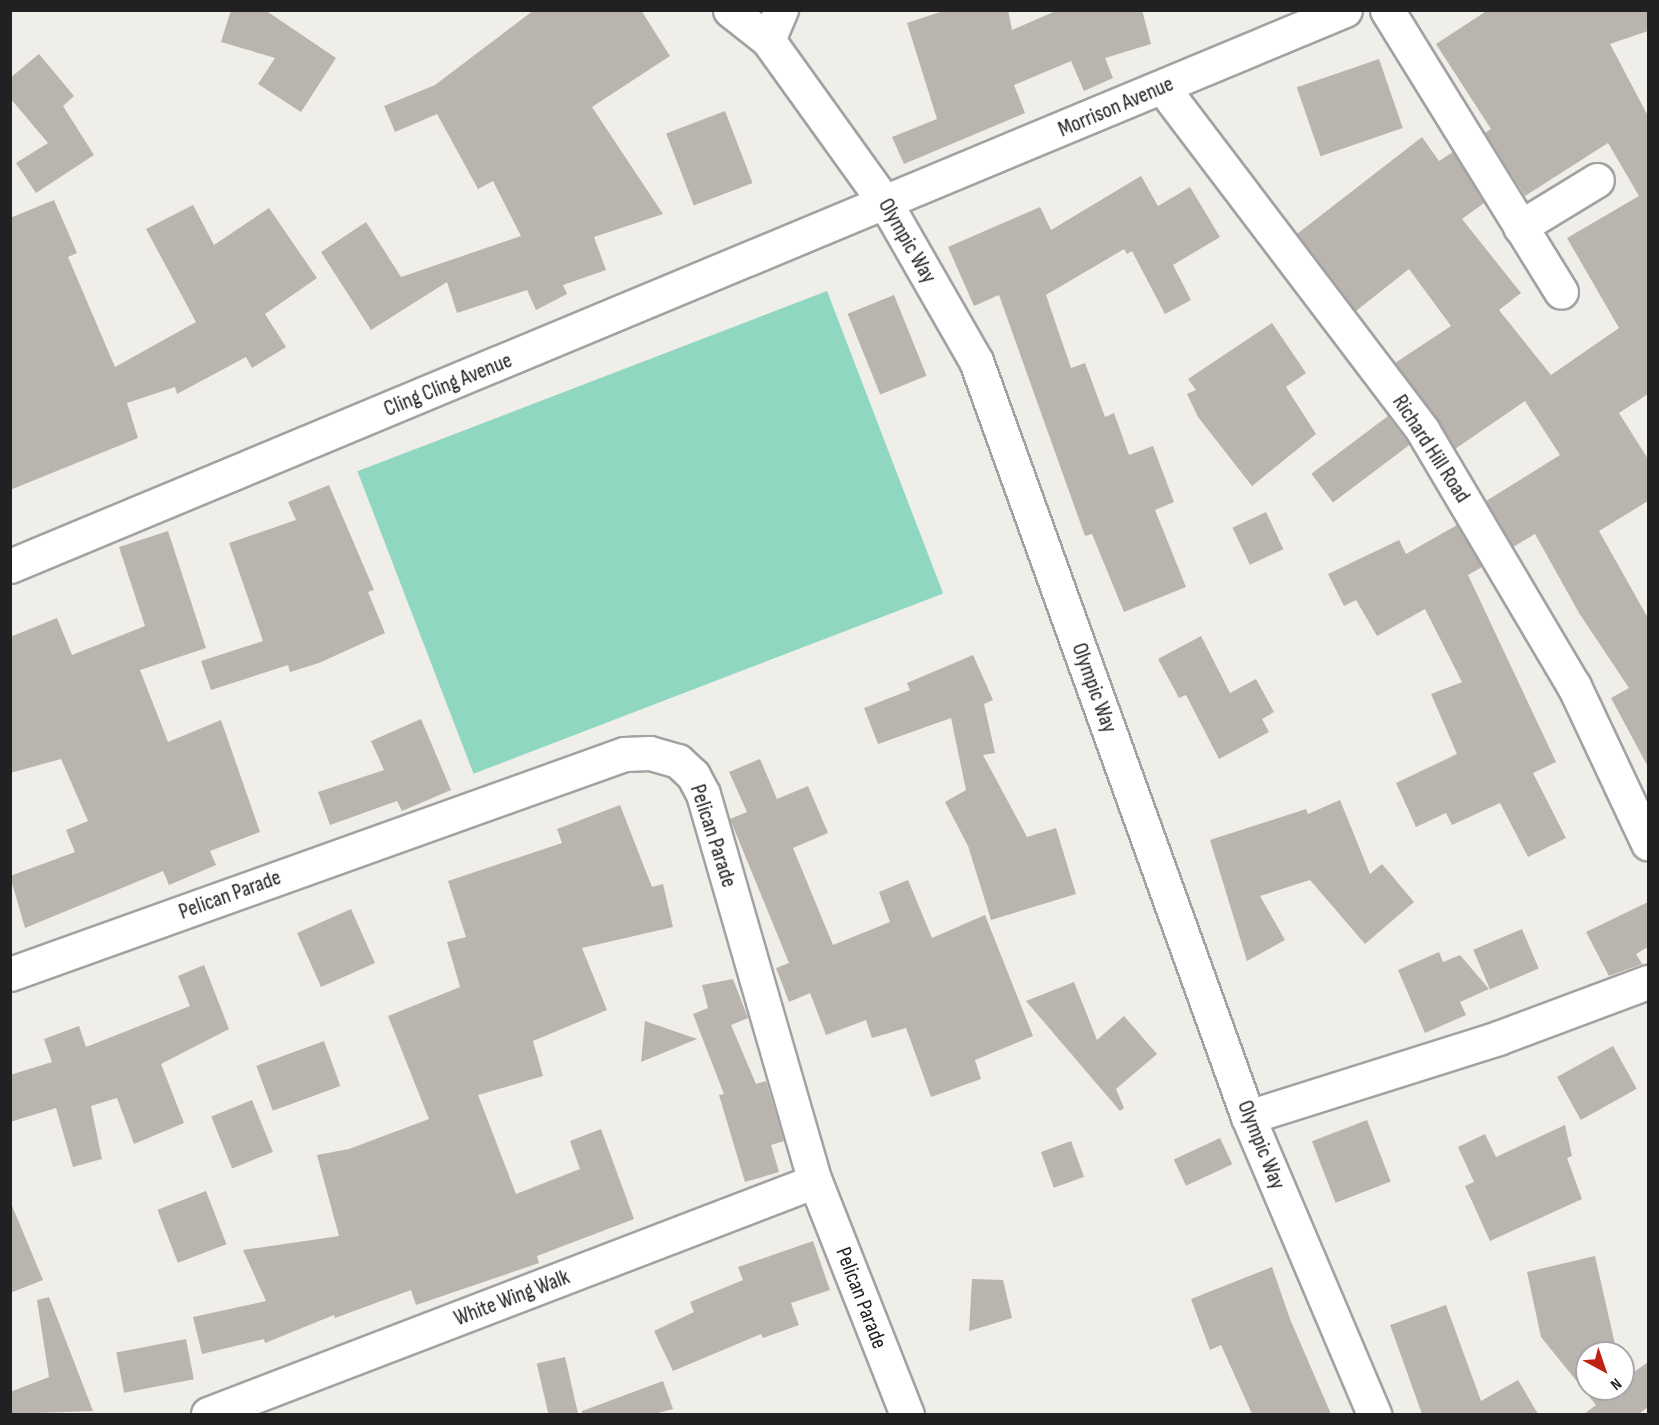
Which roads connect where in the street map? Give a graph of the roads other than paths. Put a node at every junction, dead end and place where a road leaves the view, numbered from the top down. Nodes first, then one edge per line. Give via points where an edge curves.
1 (730, 10) edge
2 (781, 10) edge
3 (1345, 10) edge
4 (1387, 10) edge
5 (1309, 17) edge
6 (768, 40) junction
7 (1163, 88) junction
8 (1597, 180) dead end
9 (886, 204) junction
10 (1520, 227) junction
11 (1561, 292) dead end
12 (10, 566) edge
13 (1648, 843) edge
14 (10, 974) edge
15 (1648, 982) edge
16 (1248, 1117) junction
17 (815, 1181) junction
18 (208, 1414) edge
19 (907, 1414) edge
20 (1374, 1414) edge

1 - 6 street, Olympic Way
2 - 6 street
3 - 5 street, Morrison Avenue
4 - 10 street
5 - 7 street, Morrison Avenue
6 - 9 street, Olympic Way
7 - 9 street, Morrison Avenue
7 - 13 street, Richard Hill Road via 1423,431 1574,686
8 - 10 street
9 - 12 street, Cling Cling Avenue
9 - 16 street, Olympic Way via 976,361
10 - 11 street
14 - 17 street, Pelican Parade via 624,754 650,753 678,761 693,775 703,794
15 - 16 street via 1498,1038
16 - 20 street, Olympic Way
17 - 18 street, White Wing Walk
17 - 19 street, Pelican Parade

